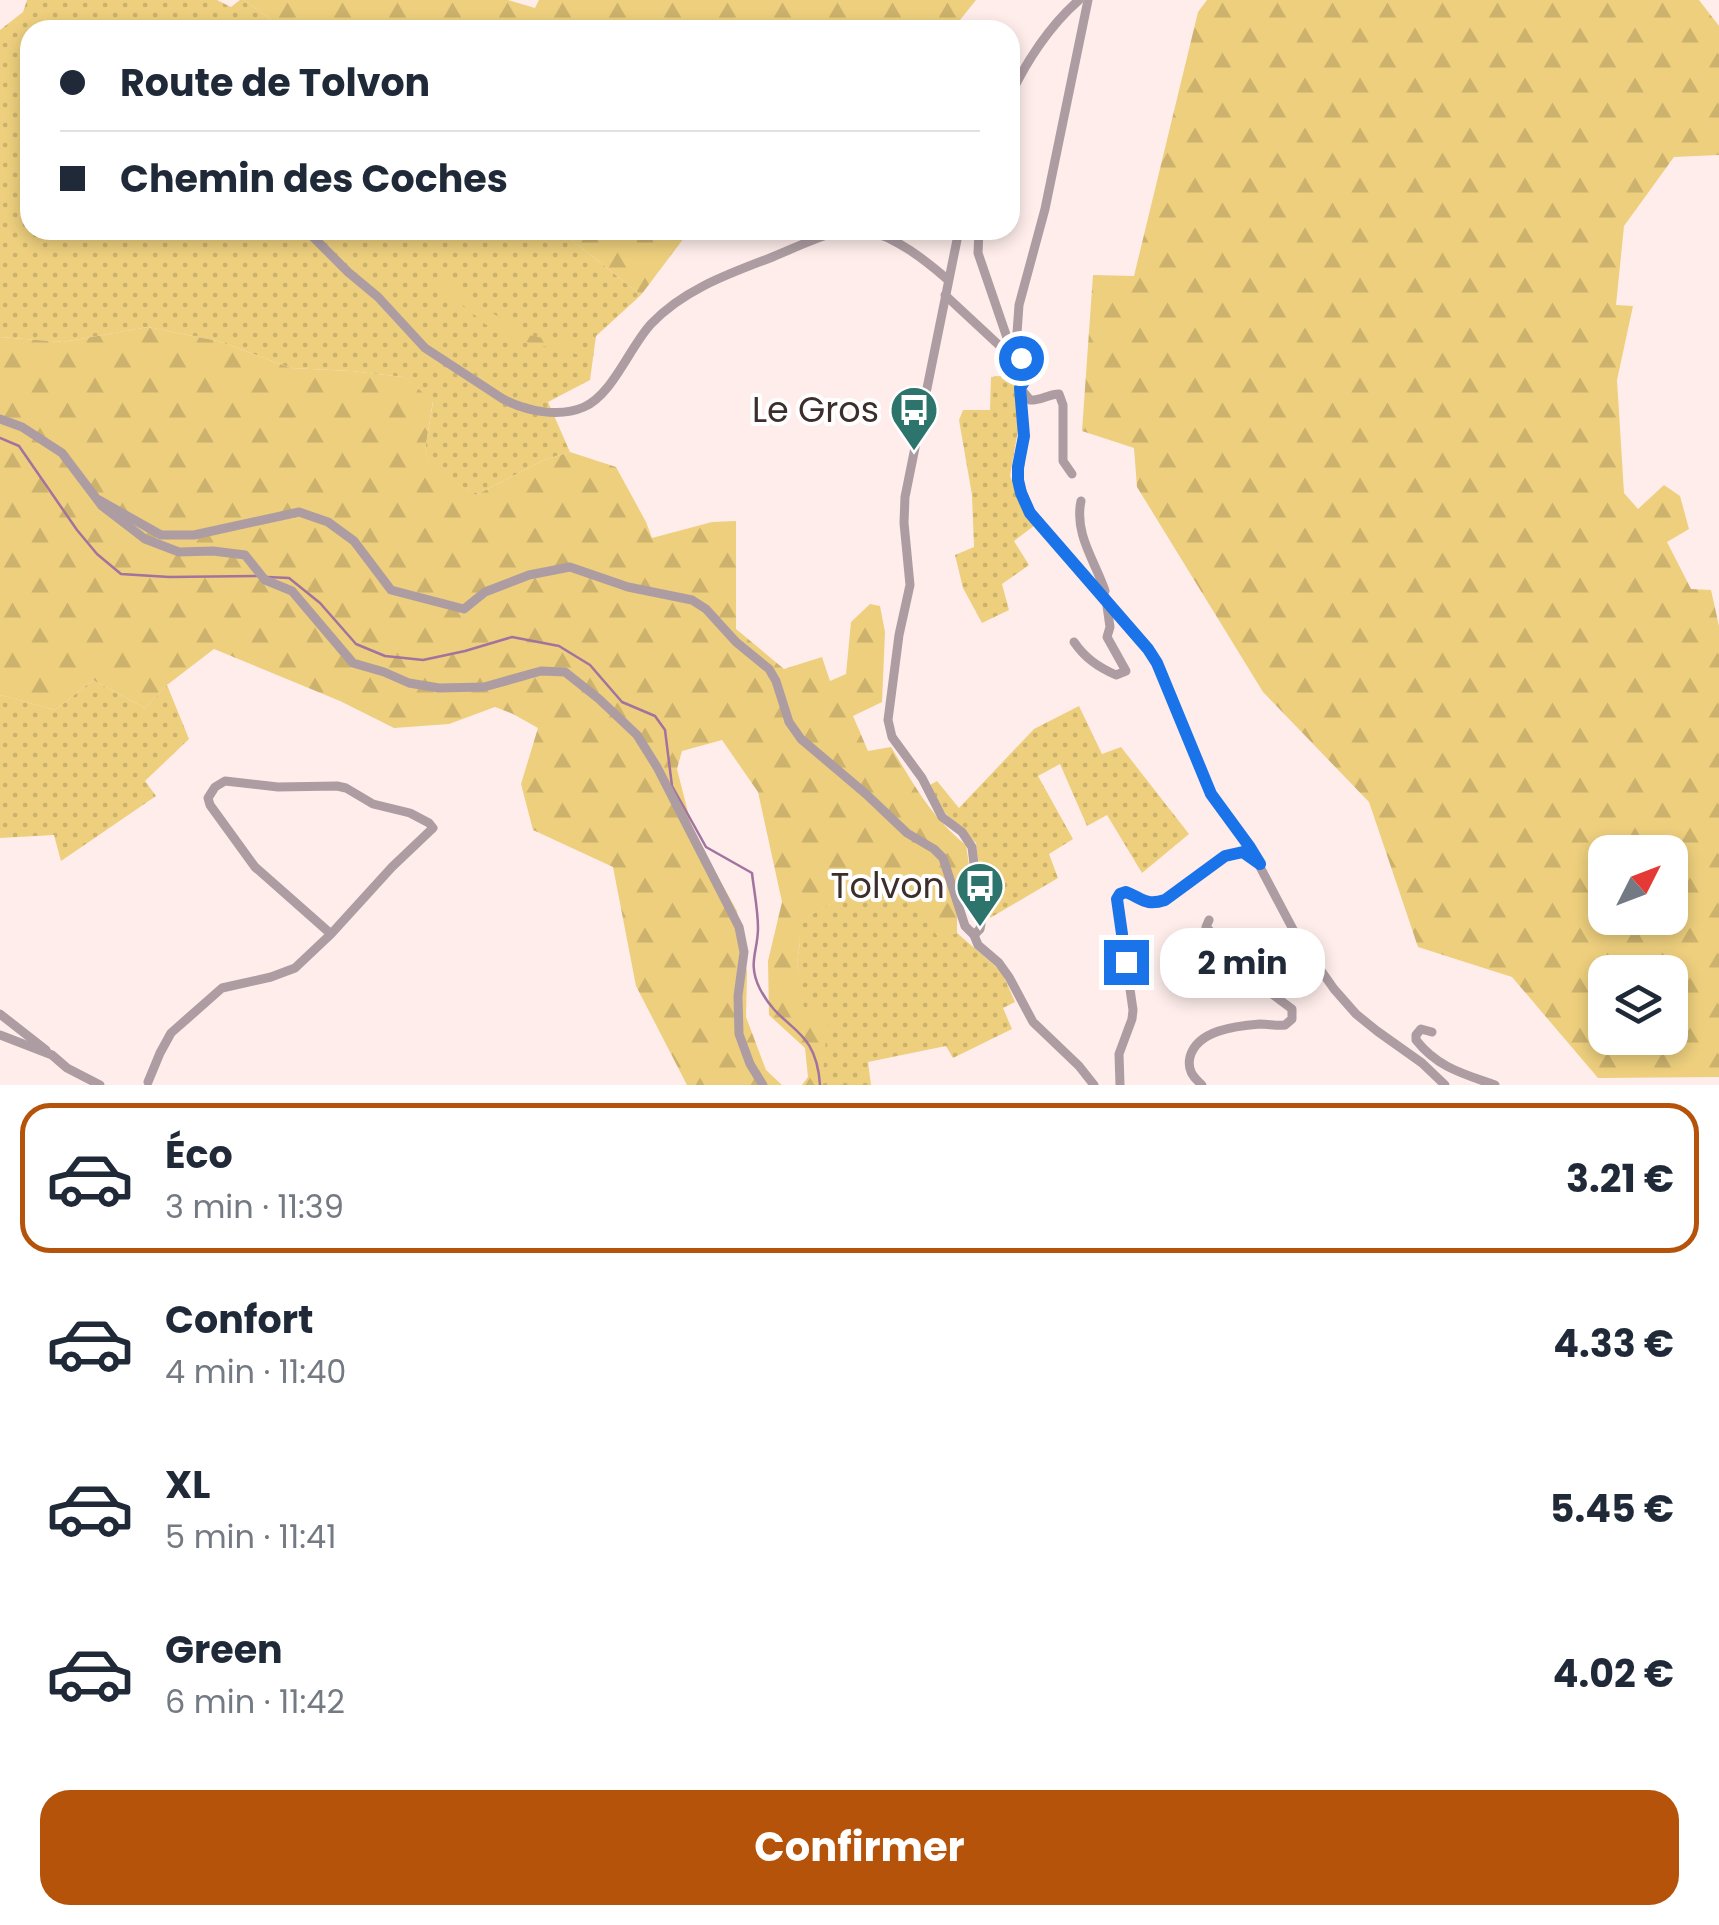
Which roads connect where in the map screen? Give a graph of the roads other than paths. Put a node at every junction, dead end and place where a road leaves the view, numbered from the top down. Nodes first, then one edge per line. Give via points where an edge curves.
1 (1080, 0) edge
2 (1088, 0) edge
3 (1020, 77) edge
4 (315, 240) edge
5 (816, 240) edge
6 (892, 240) edge
7 (957, 240) edge
8 (979, 240) edge
9 (948, 279) junction
10 (945, 295) junction
11 (1016, 365) junction
12 (1020, 388) junction
13 (0, 419) edge
14 (1072, 474) dead end
15 (100, 500) junction
16 (1082, 501) dead end
17 (1104, 601) junction
18 (1074, 642) dead end
19 (1260, 864) junction
20 (1209, 920) dead end
21 (331, 934) junction
22 (974, 935) junction
23 (0, 1014) edge
24 (1432, 1032) dead end
25 (0, 1035) edge
26 (52, 1055) junction
27 (148, 1084) edge
28 (100, 1085) edge
29 (763, 1085) edge
30 (1094, 1085) edge
31 (1120, 1085) edge
32 (1202, 1085) edge
33 (1445, 1085) edge
34 (1495, 1085) edge

1 - 3 street
2 - 12 street via 1020,306
4 - 5 street via 425,348 515,406 543,412 578,410 598,398 650,325 689,294
6 - 9 street
7 - 9 street
8 - 11 street
9 - 10 street
10 - 11 street
10 - 22 street via 904,497 910,586 888,720 892,738 942,817 972,847 981,924
11 - 12 street
12 - 14 street via 1030,400 1060,394 1064,461
12 - 17 street via 1021,493 1030,513
13 - 15 street via 62,452
15 - 22 street via 161,535 194,535 300,512 354,541 391,590 464,609 485,592 570,567 692,600 769,669 801,739 943,858
15 - 29 street via 145,539 179,552 245,555 265,580 292,591 354,664 439,688 564,672 599,699 637,735 657,767 739,927 739,1034
16 - 17 street via 1080,527
17 - 18 street via 1106,637 1126,671 1116,675 1097,666
17 - 19 street via 1157,663 1211,794
19 - 31 street via 1243,852 1225,856 1154,904 1120,894 1133,1010 1119,1054
19 - 33 street via 1334,989 1376,1032
20 - 32 street via 1206,927 1293,1014 1285,1025 1206,1036 1188,1062
21 - 21 street via 432,826 342,786 215,786 210,805 255,867
21 - 27 street via 295,968 222,988 171,1033
22 - 30 street via 1009,976 1033,1022
23 - 26 street
24 - 34 street via 1421,1030 1416,1040 1437,1062
25 - 26 street
26 - 28 street

